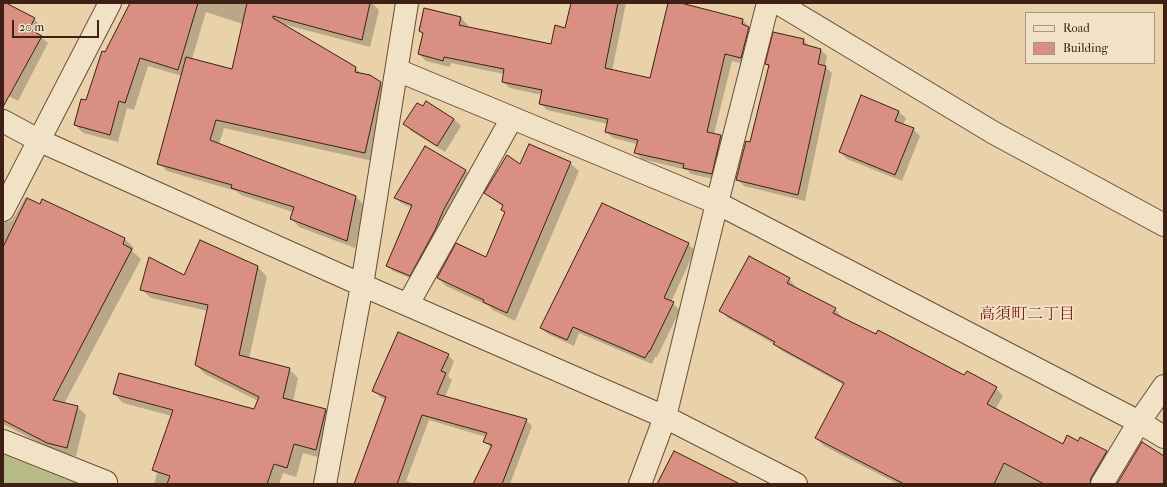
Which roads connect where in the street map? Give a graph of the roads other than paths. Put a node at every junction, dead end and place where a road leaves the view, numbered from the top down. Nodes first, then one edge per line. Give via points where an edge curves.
1 (110, 3) edge
2 (408, 3) edge
3 (768, 3) edge
4 (778, 3) edge
5 (397, 70) junction
6 (512, 118) junction
7 (3, 121) edge
8 (38, 140) junction
9 (717, 203) junction
10 (3, 210) edge
11 (1164, 225) edge
12 (362, 285) junction
13 (408, 304) junction
14 (1164, 386) edge
15 (665, 417) junction
16 (1139, 422) junction
17 (1164, 437) edge
18 (3, 441) edge
19 (105, 484) edge
20 (325, 484) edge
21 (640, 484) edge
22 (796, 484) edge
23 (1102, 484) edge

1 - 8 street
2 - 5 street
3 - 9 street
4 - 11 street via 994,133
5 - 6 street
5 - 12 street
6 - 9 street
6 - 13 street
7 - 8 street
8 - 10 street
8 - 12 street
9 - 15 street
9 - 16 street
12 - 13 street
12 - 20 street
13 - 15 street
14 - 16 street
15 - 21 street
15 - 22 street
16 - 17 street
16 - 23 street
18 - 19 street via 106,482

